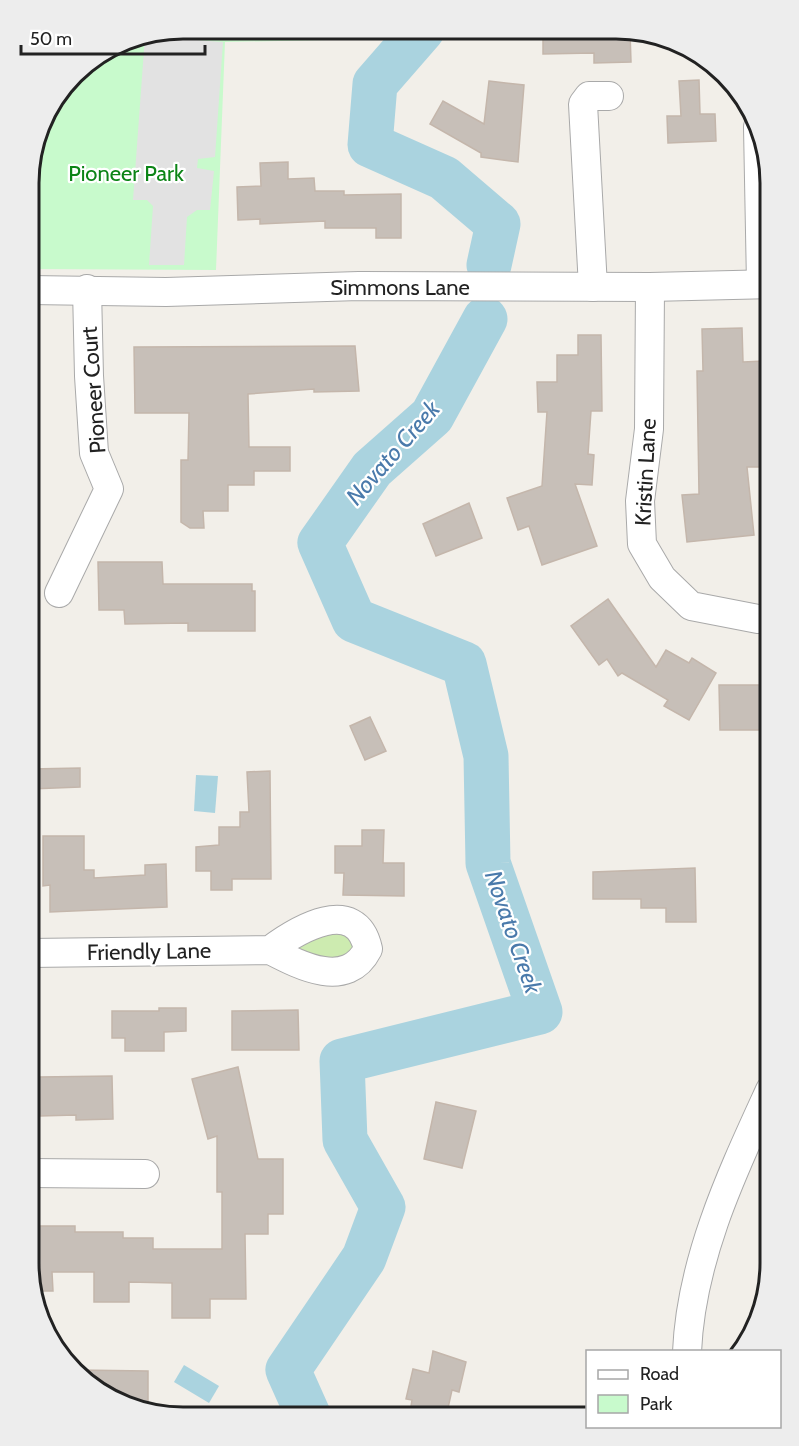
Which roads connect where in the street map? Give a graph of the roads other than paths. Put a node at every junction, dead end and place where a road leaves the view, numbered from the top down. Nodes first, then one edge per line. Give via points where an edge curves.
1 (609, 96) dead end
2 (760, 284) edge
3 (593, 287) junction
4 (650, 287) junction
5 (39, 290) edge
6 (87, 290) junction
7 (59, 593) dead end
8 (759, 619) dead end
9 (270, 950) dead end
10 (39, 953) edge
11 (760, 1112) edge
12 (39, 1173) edge
13 (145, 1174) dead end
14 (687, 1350) edge

1 - 3 street via 589,96 583,104
2 - 4 street, Simmons Lane
3 - 4 street, Simmons Lane
3 - 6 street, Simmons Lane
4 - 8 street, Kristin Lane via 649,429 639,501 642,544 662,578 691,606
5 - 6 street, Simmons Lane
6 - 7 street, Pioneer Court via 94,453 109,489
9 - 10 street, Friendly Lane
11 - 14 street via 716,1211 688,1330
12 - 13 street

